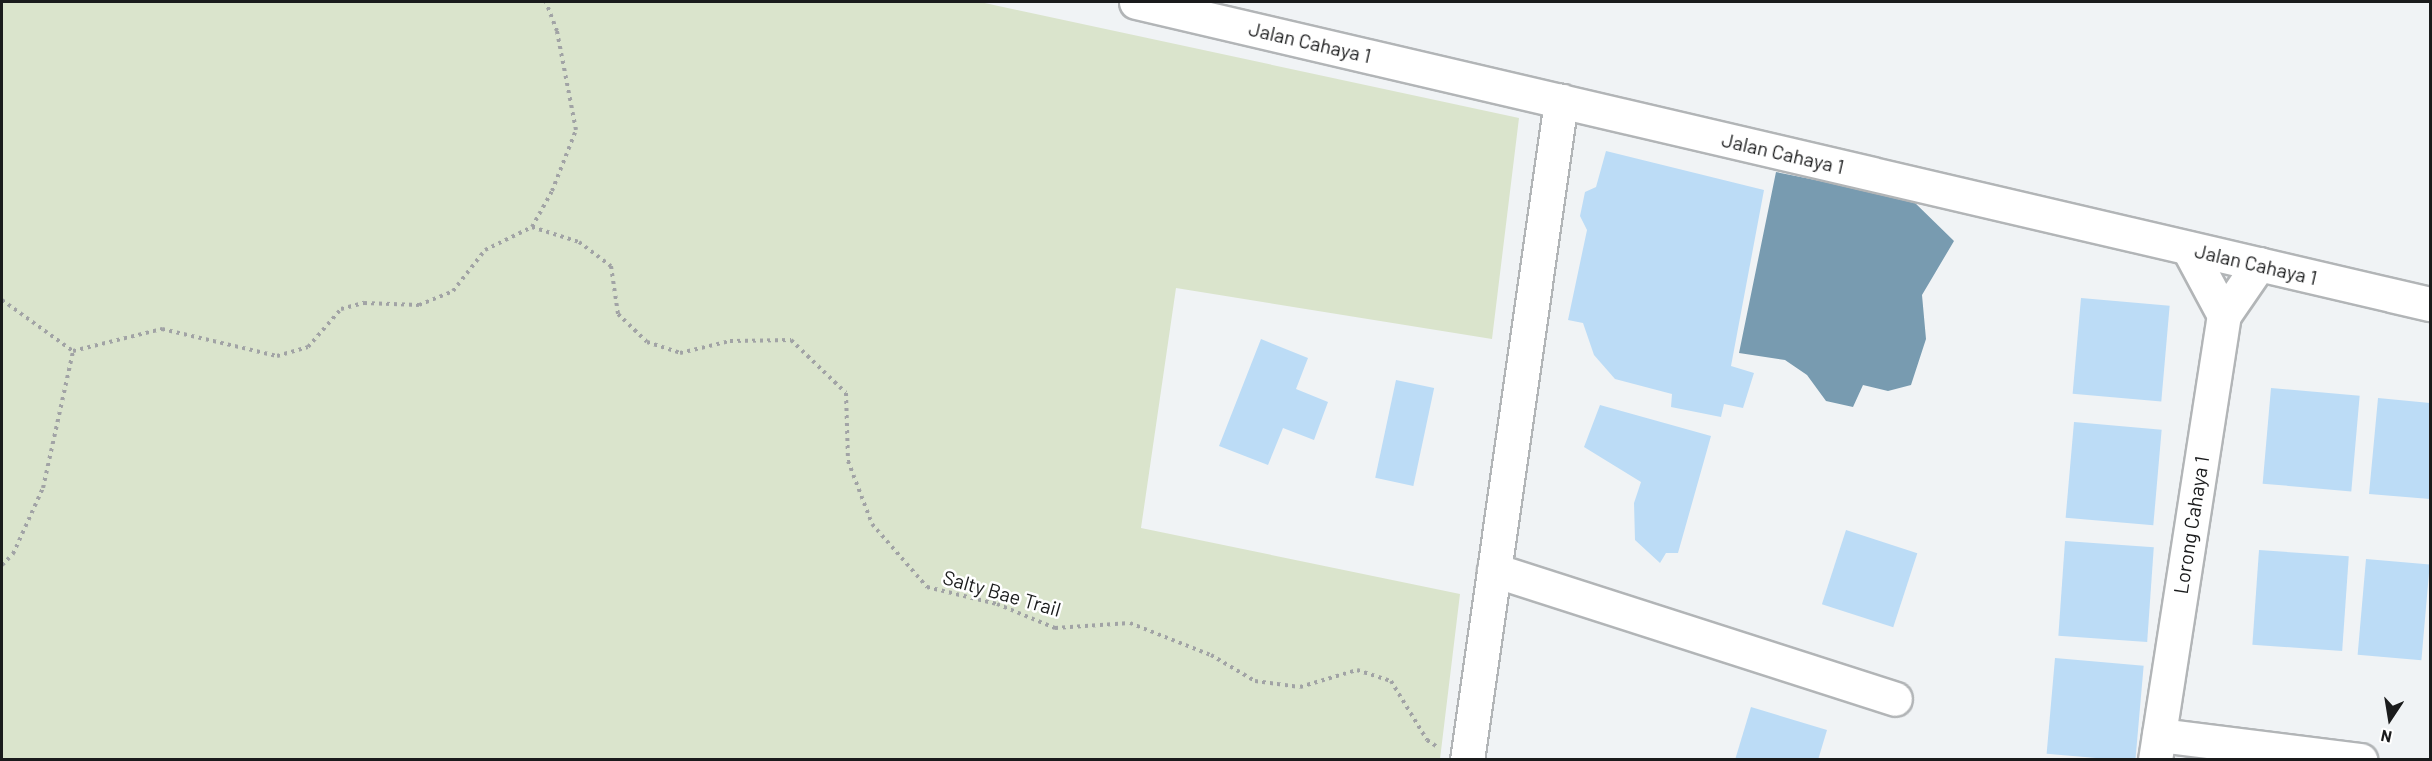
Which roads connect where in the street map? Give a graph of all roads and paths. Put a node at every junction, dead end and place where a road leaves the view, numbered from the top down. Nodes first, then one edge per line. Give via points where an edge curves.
1 (546, 2) edge
2 (1136, 2) edge
3 (1561, 101) junction
4 (532, 227) junction
5 (2188, 248) junction
6 (2259, 264) junction
7 (2, 300) edge
8 (2430, 304) edge
9 (2224, 315) junction
10 (74, 351) junction
11 (2, 565) edge
12 (1494, 570) junction
13 (1895, 699) dead end
14 (2157, 747) edge
15 (1456, 756) edge
16 (2360, 759) edge

1 - 4 path via 557,31 576,129 552,191
2 - 3 street, Jalan Cahaya 1
3 - 5 street, Jalan Cahaya 1
3 - 12 street
4 - 10 path via 485,250 453,291 420,305 364,303 341,309 308,347 277,356 162,329
4 - 15 path, Salty Bae Trail via 579,242 611,266 618,314 647,342 680,353 730,341 791,340 846,393 848,461 872,524 927,588 997,604 1055,628 1130,623 1211,655 1255,681 1300,687 1357,670 1391,681 1427,740
5 - 6 street, Jalan Cahaya 1
5 - 9 street
6 - 8 street, Jalan Cahaya 1
6 - 9 street, Lorong Cahaya 1
7 - 10 path
9 - 14 street, Lorong Cahaya 1
10 - 11 path via 43,488 13,554
12 - 13 street
12 - 15 street
14 - 16 street, Lorong Cahaya 1

